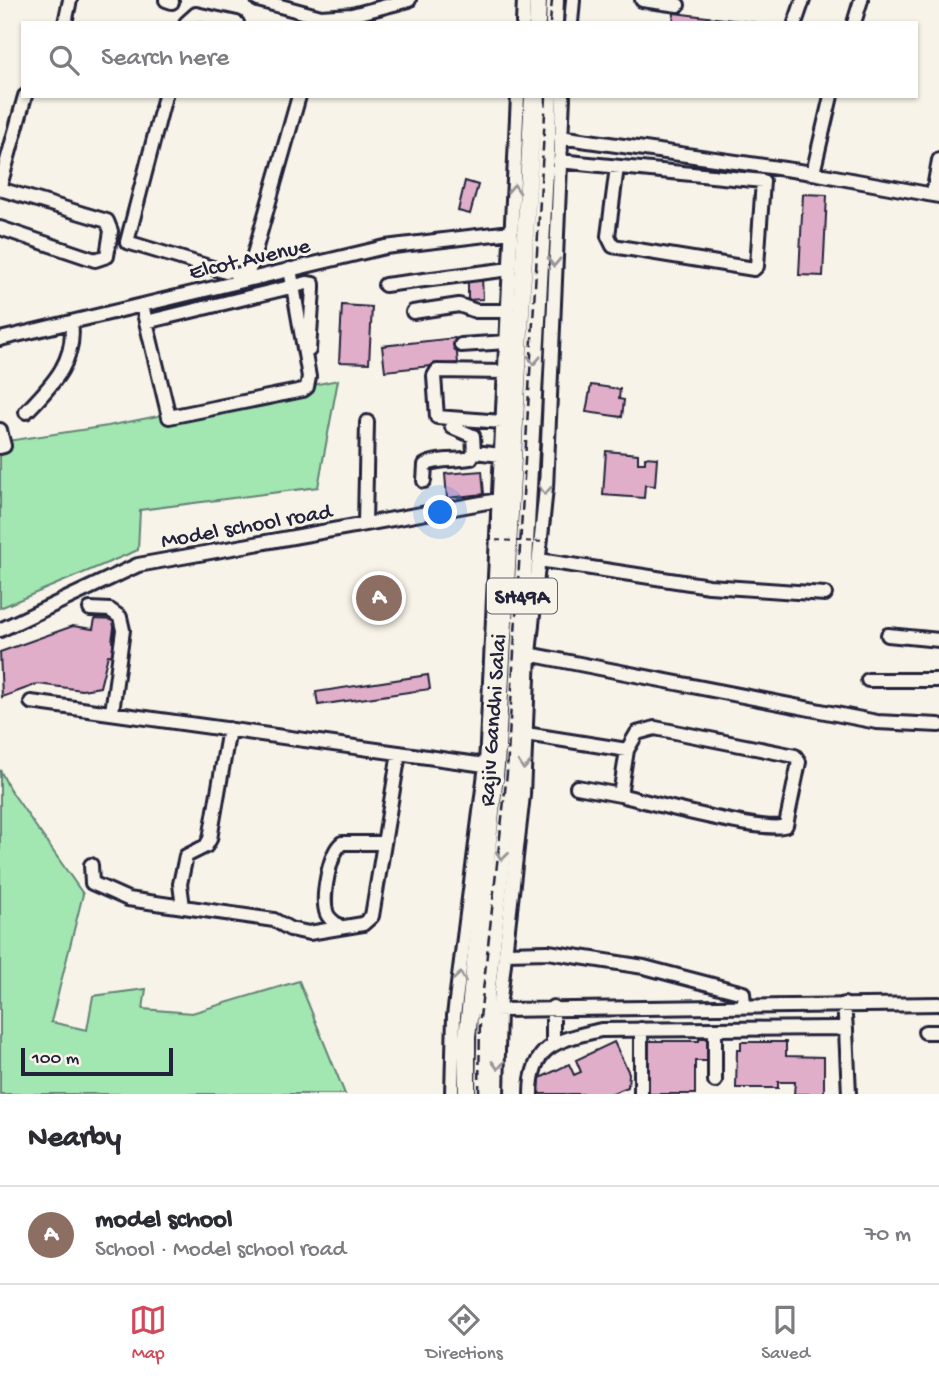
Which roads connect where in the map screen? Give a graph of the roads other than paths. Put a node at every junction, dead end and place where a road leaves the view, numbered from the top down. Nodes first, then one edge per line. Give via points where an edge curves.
1 (70, 0) edge
2 (258, 0) edge
3 (409, 0) edge
4 (524, 0) edge
5 (538, 0) edge
6 (555, 0) edge
7 (573, 0) edge
8 (642, 0) edge
9 (803, 0) edge
10 (861, 0) edge
11 (678, 5) dead end
12 (65, 21) edge
13 (188, 21) edge
14 (228, 21) edge
15 (523, 21) edge
16 (537, 21) edge
17 (554, 21) edge
18 (570, 21) edge
19 (796, 21) edge
20 (855, 21) edge
21 (24, 98) edge
22 (164, 98) edge
23 (298, 98) edge
24 (518, 98) edge
25 (533, 98) edge
26 (549, 98) edge
27 (563, 98) edge
28 (831, 98) edge
29 (560, 137) junction
30 (939, 160) edge
31 (559, 161) junction
32 (763, 166) junction
33 (617, 167) junction
34 (813, 173) junction
35 (763, 181) junction
36 (0, 185) edge
37 (933, 195) edge
38 (0, 228) edge
39 (512, 232) junction
40 (290, 269) junction
41 (510, 269) junction
42 (226, 272) junction
43 (293, 284) junction
44 (222, 285) junction
45 (385, 285) dead end
46 (530, 288) junction
47 (142, 304) junction
48 (522, 310) junction
49 (413, 312) dead end
50 (71, 322) junction
51 (146, 322) junction
52 (0, 339) edge
53 (507, 342) junction
54 (461, 345) dead end
55 (307, 368) junction
56 (505, 372) junction
57 (26, 412) dead end
58 (367, 422) dead end
59 (502, 422) junction
60 (452, 427) dead end
61 (0, 430) edge
62 (0, 447) edge
63 (530, 447) junction
64 (548, 447) junction
65 (474, 452) junction
66 (501, 455) junction
67 (425, 481) dead end
68 (505, 499) junction
69 (365, 524) junction
70 (539, 560) junction
71 (825, 594) dead end
72 (90, 609) dead end
73 (0, 630) edge
74 (888, 635) dead end
75 (939, 640) edge
76 (524, 653) junction
77 (868, 680) dead end
78 (939, 680) edge
79 (32, 702) dead end
80 (112, 712) junction
81 (939, 725) edge
82 (229, 729) junction
83 (526, 734) junction
84 (627, 750) junction
85 (399, 753) junction
86 (491, 766) junction
87 (577, 787) dead end
88 (620, 796) junction
89 (384, 844) junction
90 (91, 865) dead end
91 (183, 907) junction
92 (339, 926) junction
93 (505, 953) junction
94 (844, 1004) junction
95 (939, 1004) edge
96 (744, 1005) junction
97 (553, 1007) junction
98 (477, 1012) junction
99 (641, 1029) junction
100 (715, 1029) junction
101 (846, 1030) junction
102 (925, 1032) dead end
103 (939, 1032) edge
104 (553, 1045) junction
105 (715, 1081) dead end
106 (641, 1093) edge
107 (452, 1094) edge
108 (467, 1094) edge
109 (484, 1094) edge
110 (497, 1094) edge
111 (531, 1094) edge
112 (849, 1094) edge

1 - 12 street
2 - 3 street via 321,17 352,15
4 - 15 street
5 - 16 main road
6 - 17 main road
7 - 18 street
8 - 11 street
9 - 19 street
10 - 20 street
13 - 14 street via 196,14
21 - 36 street
22 - 42 street via 127,242
23 - 42 street via 251,265 245,274
39 -> 24 street
25 - 46 main road, Rajiv Gandhi Salai / SH49A
26 - 46 main road, Rajiv Gandhi Salai / SH49A
27 - 29 street
28 - 34 street
29 - 31 street
29 - 32 street
30 - 37 street
31 - 33 street
31 -> 64 street
32 - 34 street
32 - 35 street
33 - 35 street
33 - 35 street via 608,236 613,246 754,269
34 - 37 street
36 - 38 street via 107,221 111,231 107,256 95,260
39 - 40 street, Elcot Avenue via 385,247
39 - 41 street
40 - 43 street
40 - 44 street, Elcot Avenue
41 - 45 street
41 - 48 street
42 - 44 street
43 - 51 street
43 - 55 street
43 - 55 street via 313,284
44 - 47 street, Elcot Avenue
46 - 48 main road, Rajiv Gandhi Salai / SH49A
47 - 50 street, Elcot Avenue
47 - 51 street
48 - 49 street via 476,311 459,305
48 - 53 street
48 -> 63 main road, Rajiv Gandhi Salai / SH49A
48 - 68 main road, Rajiv Gandhi Salai / SH49A
50 - 52 street, Elcot Avenue
50 - 57 street via 72,347 67,360
51 - 55 street via 169,417 303,390 308,385
53 - 54 street
53 - 56 street
56 - 59 street
56 - 59 street via 437,371 433,376 437,417
58 - 69 street
59 - 66 street
60 - 65 street via 473,436
61 - 62 street via 4,446
63 - 64 street
63 - 76 main road, Rajiv Gandhi Salai / SH49A
64 -> 70 street
65 - 66 street
65 - 67 street via 471,458 429,462
66 - 68 street
68 - 69 street, Model school road
68 - 86 main road, Rajiv Gandhi Salai / SH49A
69 - 73 street, Model school road via 138,565
70 - 71 street via 709,586
70 - 76 street
72 - 80 street via 110,610 120,617 123,630
74 - 75 street
76 - 81 street via 877,722
76 - 83 street
76 -> 98 main road, Rajiv Gandhi Salai / SH49A via 513,768
77 - 78 street
79 - 80 street
80 - 82 street
82 - 85 street
82 - 91 street via 210,839 186,856 180,884
83 - 84 street
83 -> 93 street
84 - 88 street
84 - 88 street via 637,733 655,728 795,756 799,762 782,828
85 - 86 street
85 - 89 street
98 -> 86 main road, Rajiv Gandhi Salai / SH49A
87 - 88 street
89 - 92 street via 372,916 363,924
89 - 92 street via 342,844 332,853 325,905
90 - 91 street via 92,883 115,895
91 - 92 street via 274,920 310,933
93 - 96 street via 548,952 644,967 743,993
93 - 98 street
94 - 95 street
94 - 96 street
94 - 101 street
96 - 97 street
97 - 98 street
97 - 104 street
98 - 107 street
98 - 108 main road, Rajiv Gandhi Salai / SH49A
98 - 109 main road, Rajiv Gandhi Salai / SH49A
98 -> 110 street
99 - 100 street
99 - 104 street via 601,1030
99 - 106 street
100 - 101 street
100 - 105 street
101 - 112 street
102 - 103 street
104 - 111 street via 536,1058

